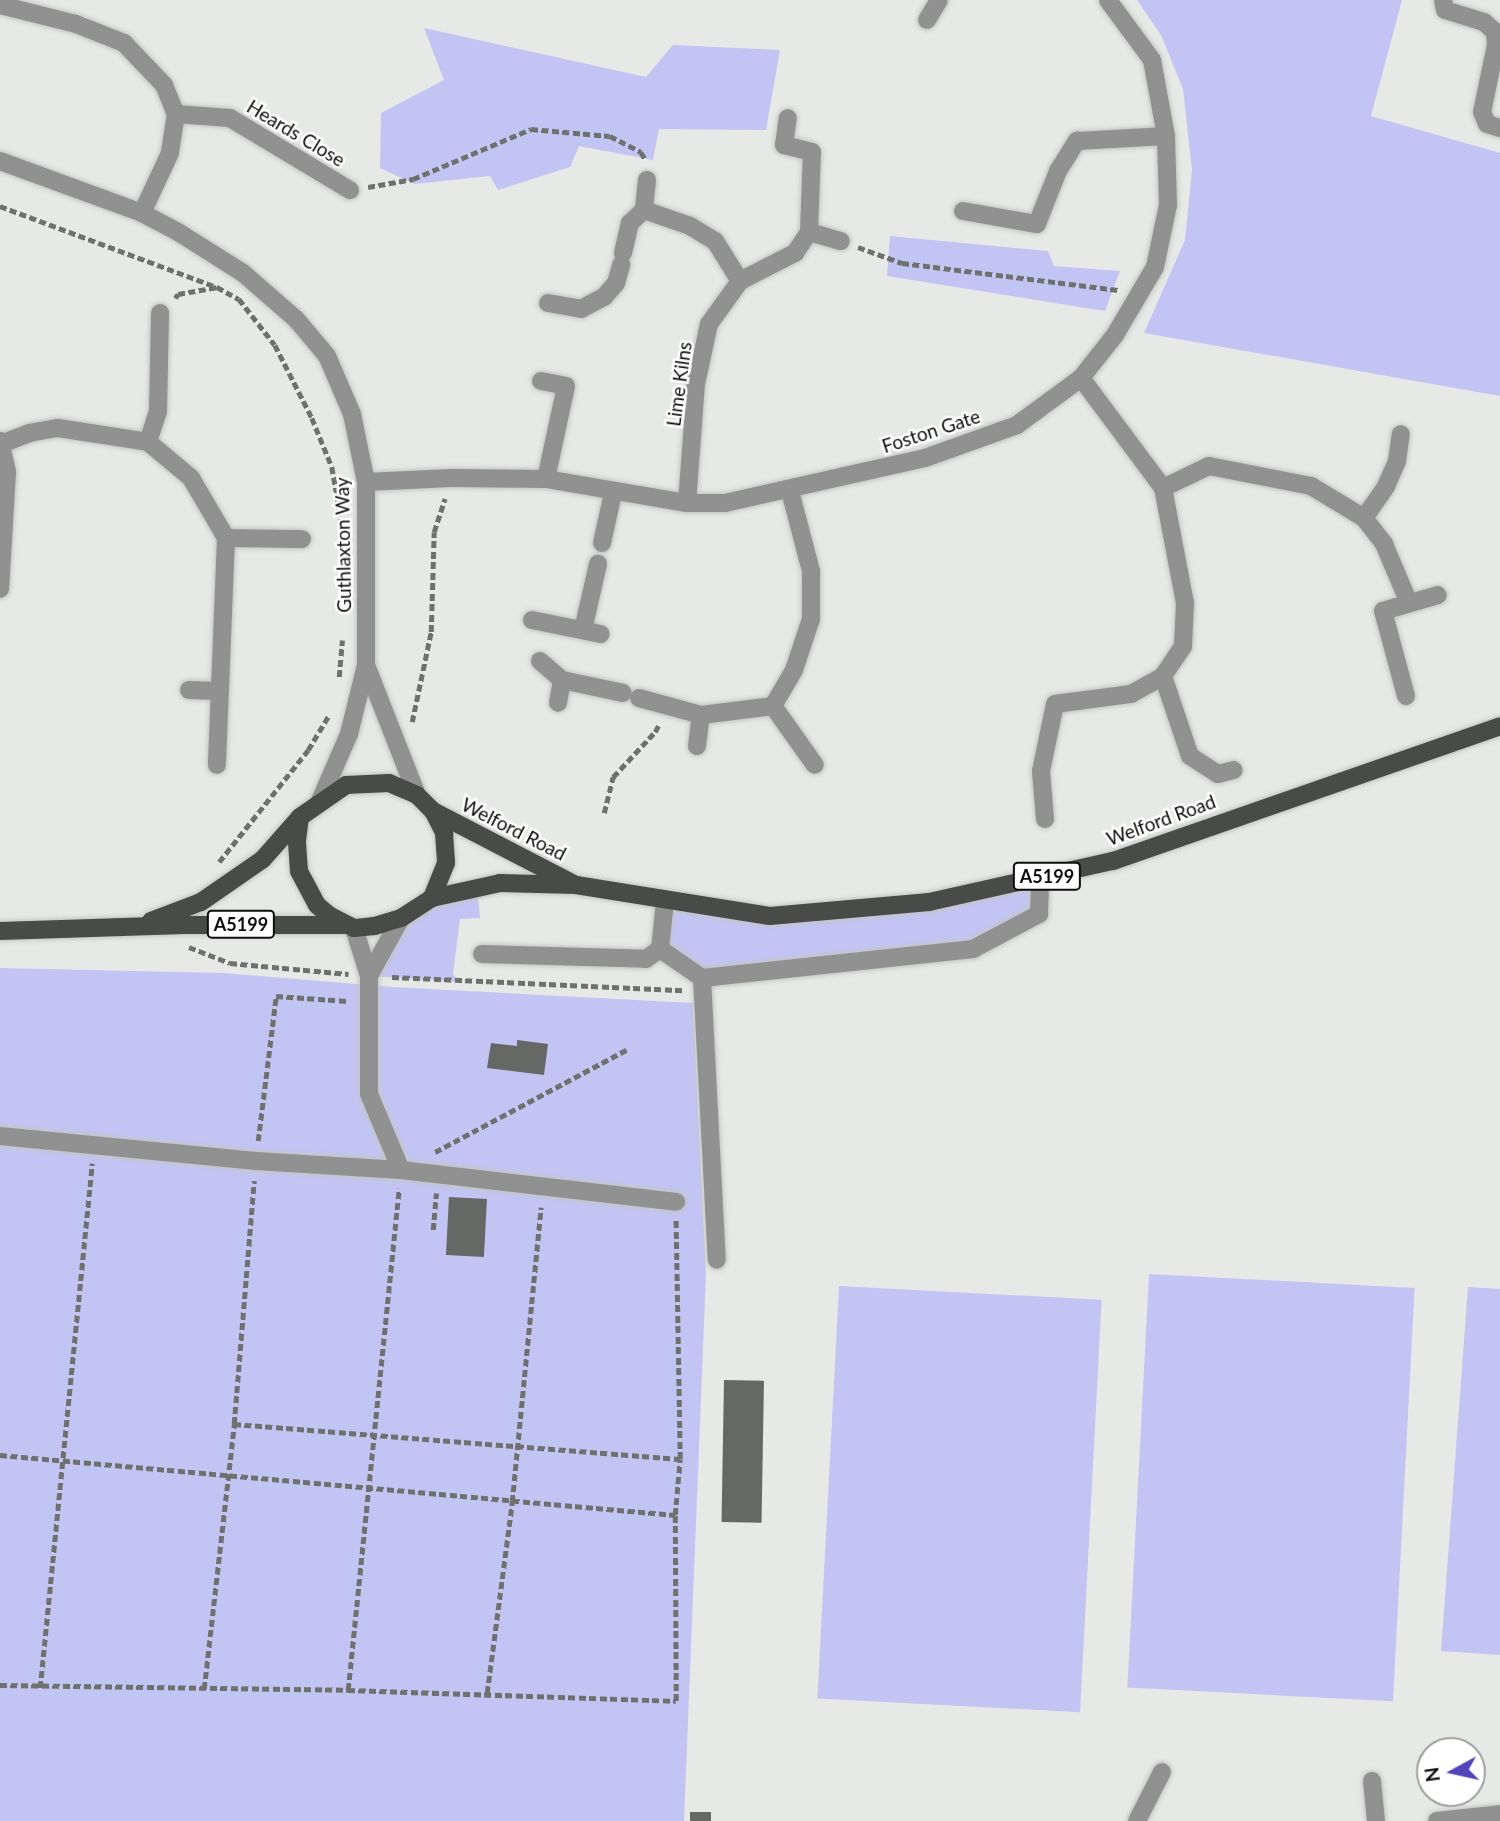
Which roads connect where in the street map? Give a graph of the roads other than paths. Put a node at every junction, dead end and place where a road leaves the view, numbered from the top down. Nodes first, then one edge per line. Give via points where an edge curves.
1 (939, 0) edge
2 (1108, 0) edge
3 (1443, 0) edge
4 (0, 5) edge
5 (927, 20) dead end
6 (176, 114) junction
7 (788, 118) dead end
8 (1500, 128) edge
9 (1166, 136) junction
10 (0, 161) edge
11 (647, 180) road end
12 (350, 190) road end
13 (644, 210) junction
14 (963, 211) dead end
15 (142, 213) junction
16 (809, 232) junction
17 (841, 241) road end
18 (740, 281) junction
19 (548, 303) dead end
20 (160, 313) road end
21 (1080, 378) junction
22 (541, 381) dead end
23 (1401, 434) dead end
24 (148, 442) junction
25 (0, 443) edge
26 (546, 480) junction
27 (366, 482) junction
28 (1163, 488) junction
29 (790, 491) junction
30 (613, 493) junction
31 (687, 503) junction
32 (1364, 517) junction
33 (3, 520) edge
34 (226, 538) junction
35 (302, 538) dead end
36 (601, 543) dead end
37 (598, 564) dead end
38 (0, 589) edge
39 (1438, 596) dead end
40 (1409, 603) junction
41 (532, 620) dead end
42 (583, 630) junction
43 (601, 634) dead end
44 (540, 661) dead end
45 (366, 665) junction
46 (1163, 676) junction
47 (562, 680) junction
48 (190, 690) dead end
49 (219, 691) junction
50 (1406, 696) dead end
51 (558, 703) dead end
52 (773, 706) junction
53 (701, 715) junction
54 (1500, 726) edge
55 (697, 746) dead end
56 (217, 765) dead end
57 (815, 765) dead end
58 (1234, 770) dead end
59 (416, 796) junction
60 (319, 803) junction
61 (433, 811) junction
62 (300, 817) junction
63 (1045, 819) dead end
64 (1041, 877) junction
65 (576, 885) junction
66 (432, 898) junction
67 (665, 901) junction
68 (401, 918) junction
69 (135, 926) junction
70 (351, 927) junction
71 (0, 932) edge
72 (660, 948) junction
73 (482, 954) dead end
74 (369, 976) junction
75 (702, 984) junction
76 (0, 1136) edge
77 (401, 1170) junction
78 (676, 1202) road end
79 (716, 1261) dead end
80 (1162, 1772) dead end
81 (1372, 1781) dead end
82 (1500, 1814) edge
83 (1137, 1821) edge
84 (1376, 1821) edge
85 (1437, 1821) edge

1 - 5 street
2 - 9 street, Foston Gate via 1152,60
3 - 8 street via 1445,10 1484,22 1495,32 1482,112 1487,124
4 - 6 street via 76,24 124,43 164,85
6 - 12 street, Heards Close via 230,118
6 - 15 street via 170,153
7 - 16 street via 783,145 813,152
9 - 14 street via 1077,141 1058,171 1037,224
9 - 21 street, Foston Gate via 1168,205 1155,267 1115,335
10 - 15 street, Guthlaxton Way
11 - 13 street
13 - 18 street via 690,226 715,241
13 - 19 street via 630,223 616,283 604,297 581,309
15 - 27 street, Guthlaxton Way via 243,273 296,319 327,356 352,414
16 - 17 street
16 - 18 street, Lime Kilns via 795,253
18 - 31 street, Lime Kilns via 709,324 696,384
20 - 24 street via 158,411
21 - 28 street
21 - 29 street, Foston Gate via 1017,425 925,458
22 - 26 street via 566,386
23 - 32 street via 1397,461 1386,486
24 - 25 street via 58,428
24 - 34 street via 191,478
25 - 33 street via 6,472
26 - 27 street, Foston Gate
26 - 30 street, Foston Gate
27 - 45 street, Guthlaxton Way
28 - 32 street via 1209,466 1311,486
28 - 46 street via 1185,603 1183,646
29 - 31 street, Foston Gate via 726,503
29 - 52 street via 810,571 811,619 794,670
30 - 31 street, Foston Gate
30 - 36 street
32 - 40 street via 1384,544
33 - 38 street
34 - 35 street
34 - 49 street
37 - 42 street
39 - 40 street
40 - 50 street via 1383,611
41 - 42 street
42 - 43 street
44 - 47 street
45 - 59 street, Guthlaxton Way
45 - 60 street, Guthlaxton Way via 349,734
46 - 58 street via 1190,756 1218,774
46 - 63 street via 1131,694 1055,704 1041,771
47 - 51 street
47 - 53 street
48 - 49 street
49 - 56 street
52 - 53 street
52 - 57 street
53 - 55 street
54 - 64 main road, Welford Road / A5199 via 1113,861
59 - 60 main road via 389,783 346,785
59 - 61 main road
60 - 62 main road
61 - 65 main road, Welford Road / A5199
61 - 66 main road via 444,833 446,863
62 - 69 main road, A5199 via 263,859 201,902
62 - 70 main road via 296,841 307,890 317,905
64 - 67 main road, Welford Road / A5199 via 929,902 770,916
64 - 75 street via 1039,914 973,949
65 - 66 main road, Welford Road / A5199 via 500,883
65 - 67 main road, Welford Road / A5199
66 - 68 main road
67 - 72 street
68 - 70 main road
68 - 74 street
69 - 70 main road, A5199
69 - 71 main road, A5199
70 - 74 street
72 - 73 street via 646,959
72 - 75 street
74 - 77 street via 369,1094
75 - 79 street
76 - 77 street
77 - 78 street
80 - 83 street
81 - 84 street
82 - 85 street

